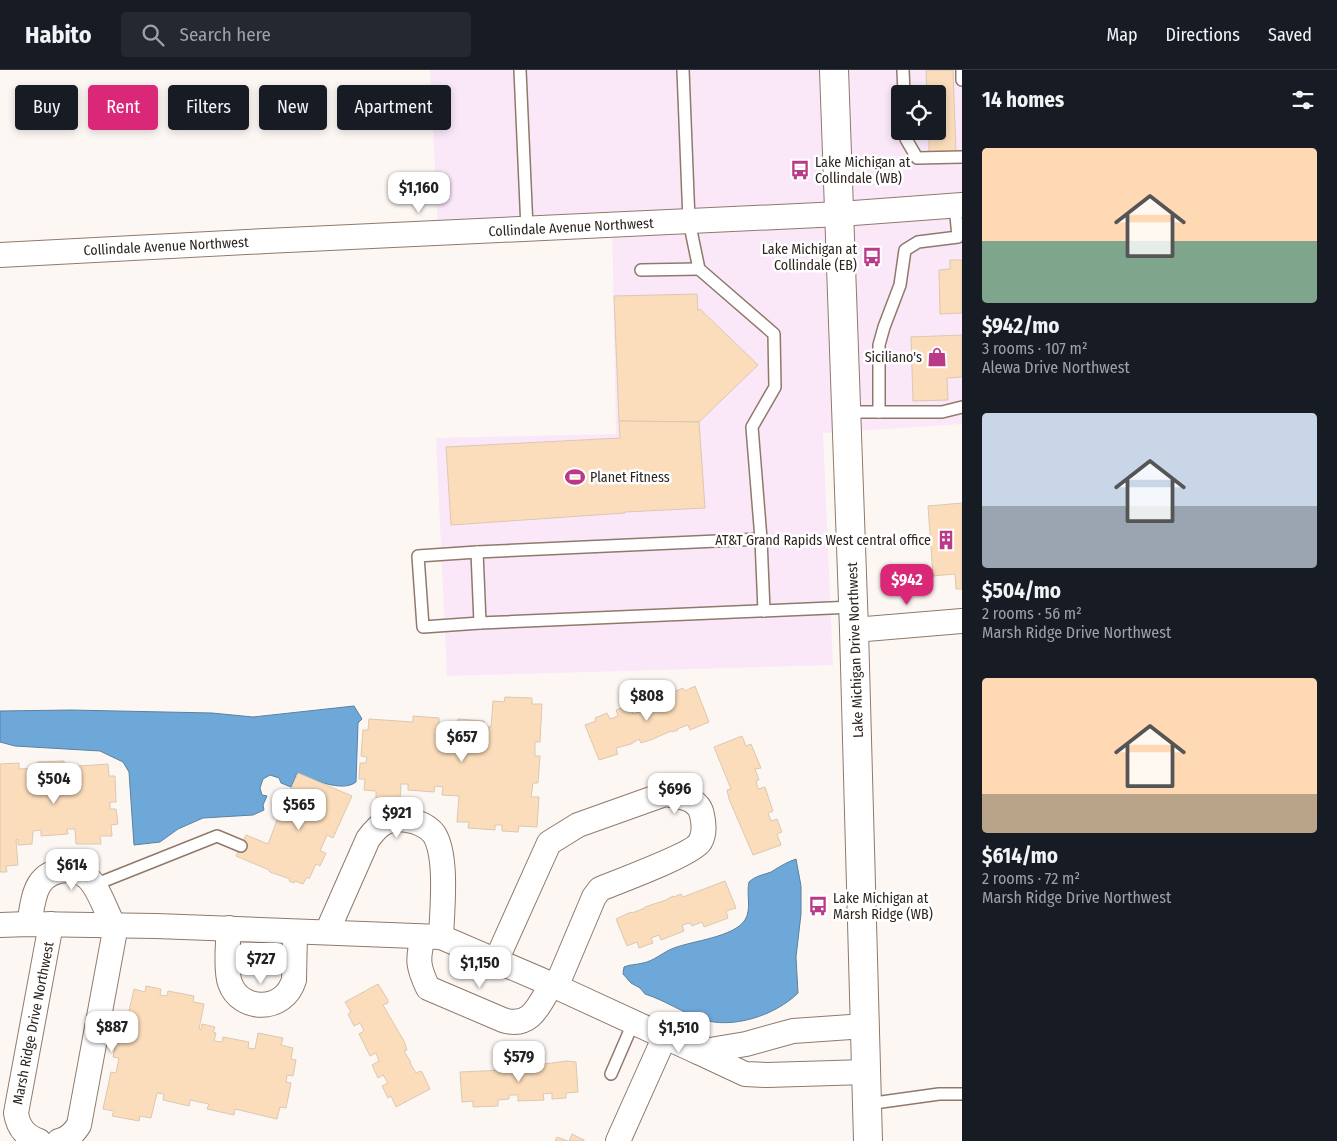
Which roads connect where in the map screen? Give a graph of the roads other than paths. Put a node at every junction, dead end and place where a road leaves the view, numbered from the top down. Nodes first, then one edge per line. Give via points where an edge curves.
1 (520, 70) edge
2 (683, 70) edge
3 (834, 70) edge
4 (903, 70) edge
5 (962, 70) edge
6 (962, 80) edge
7 (904, 85) edge
8 (907, 140) edge
9 (962, 157) edge
10 (959, 205) edge
11 (840, 214) junction
12 (689, 221) junction
13 (526, 229) junction
14 (960, 236) edge
15 (0, 255) edge
16 (699, 269) junction
17 (642, 270) dead end
18 (962, 407) edge
19 (847, 412) junction
20 (879, 412) junction
21 (761, 539) junction
22 (477, 552) junction
23 (764, 611) junction
24 (854, 618) junction
25 (962, 620) edge
26 (480, 623) junction
27 (241, 846) dead end
28 (94, 885) junction
29 (40, 924) junction
30 (0, 925) edge
31 (115, 925) junction
32 (229, 928) junction
33 (295, 932) junction
34 (327, 932) junction
35 (432, 937) junction
36 (496, 961) junction
37 (554, 986) junction
38 (634, 1022) junction
39 (865, 1026) junction
40 (665, 1036) junction
41 (698, 1052) junction
42 (866, 1072) junction
43 (611, 1074) dead end
44 (962, 1094) edge
45 (867, 1104) junction
46 (39, 1141) edge
47 (59, 1141) edge
48 (618, 1141) edge
49 (868, 1141) edge

1 - 13 lane
2 - 12 lane
3 - 11 highway, Lake Michigan Drive Northwest
4 - 7 lane
5 - 6 lane
8 - 9 lane via 917,158
10 - 11 street, Collindale Avenue Northwest
10 - 14 lane
11 - 12 street, Collindale Avenue Northwest
11 - 19 highway, Lake Michigan Drive Northwest
12 - 13 street, Collindale Avenue Northwest
12 - 16 lane
13 - 15 street, Collindale Avenue Northwest
14 - 20 lane via 918,242 905,250 900,285 879,345
16 - 17 lane
16 - 21 lane via 774,334 775,387 752,427
18 - 20 lane via 942,412
19 - 20 lane
19 - 24 highway, Lake Michigan Drive Northwest
21 - 22 lane
21 - 23 lane
22 - 26 lane
22 - 26 lane via 418,556 423,627
23 - 24 lane
23 - 26 lane
24 - 25 street
24 - 39 highway, Lake Michigan Drive Northwest
27 - 28 lane via 217,836
28 - 29 street, Marsh Ridge Drive Northwest via 87,876 73,870 45,876 35,891
28 - 31 street, Marsh Ridge Drive Northwest
29 - 30 street, Marsh Ridge Drive Northwest
29 - 31 street, Marsh Ridge Drive Northwest
29 - 46 street, Marsh Ridge Drive Northwest via 16,1113 25,1134
31 - 32 street, Marsh Ridge Drive Northwest
31 - 47 street via 79,1125 74,1133
32 - 33 street, Marsh Ridge Drive Northwest
32 - 33 street via 230,983 245,1001 257,1004 278,1002 292,987
33 - 34 street, Marsh Ridge Drive Northwest
34 - 35 street, Marsh Ridge Drive Northwest
34 - 35 street via 368,839 378,826 403,819 416,821 433,832 437,841 443,866
35 - 36 street, Marsh Ridge Drive Northwest
35 - 37 street via 419,964 428,988 503,1020 513,1023 525,1021
36 - 37 street, Marsh Ridge Drive Northwest
36 - 37 street via 549,843 578,825 665,794 680,796 696,804 701,810 704,831 700,843 685,853 600,889
37 - 38 street, Marsh Ridge Drive Northwest
38 - 40 street, Marsh Ridge Drive Northwest
38 - 43 lane
39 - 41 street via 793,1030 746,1044
39 - 42 highway, Lake Michigan Drive Northwest
40 - 41 street, Marsh Ridge Drive Northwest
40 - 48 street
41 - 42 street, Marsh Ridge Drive Northwest via 745,1074
42 - 45 highway, Lake Michigan Drive Northwest
44 - 45 lane
45 - 49 highway, Lake Michigan Drive Northwest

